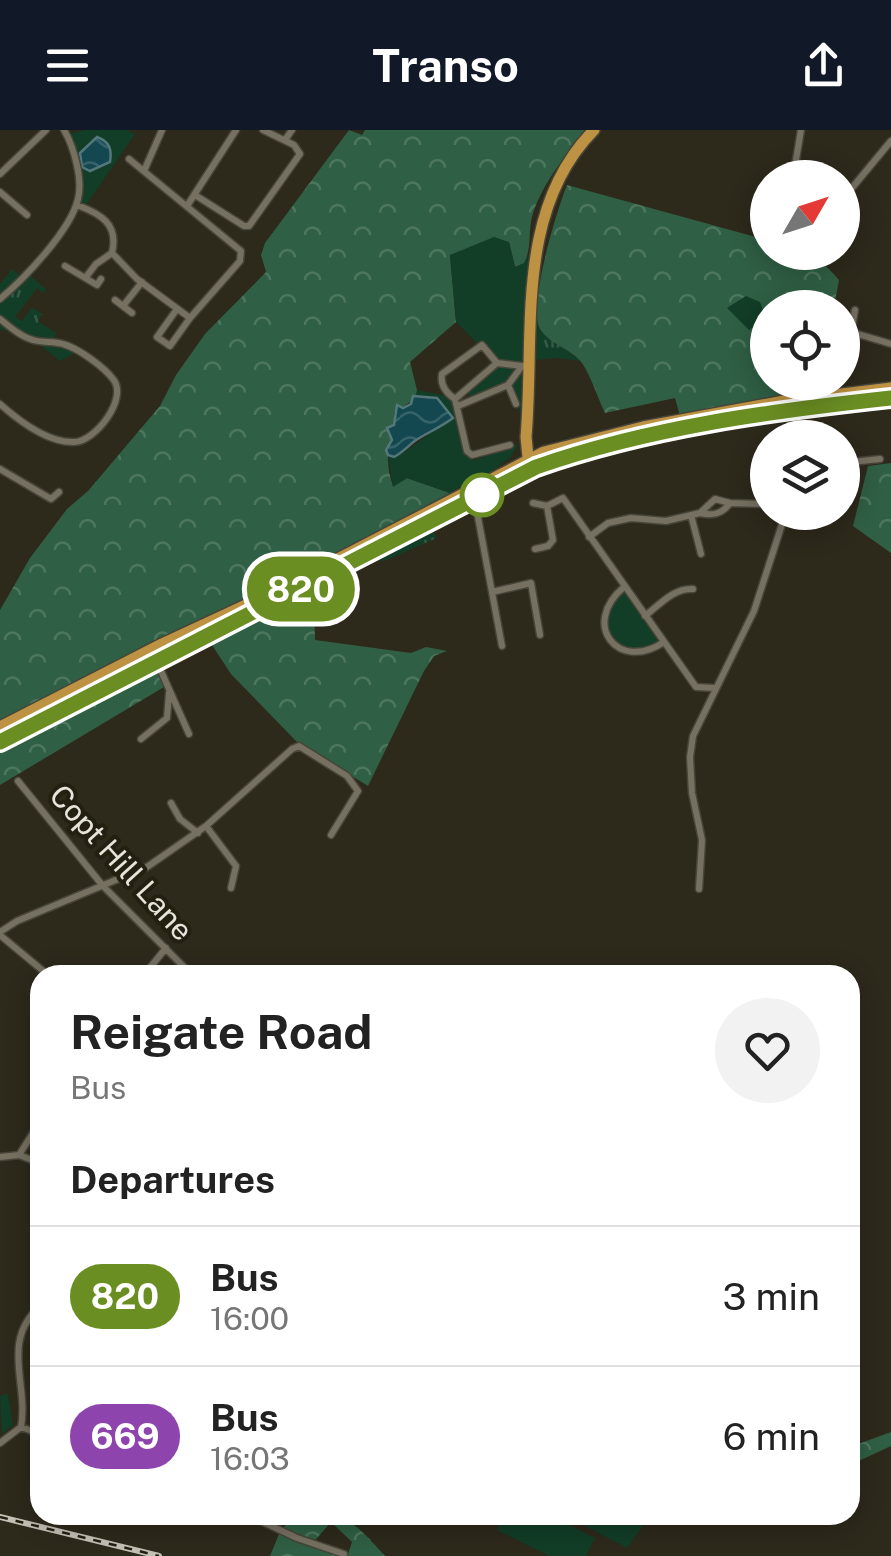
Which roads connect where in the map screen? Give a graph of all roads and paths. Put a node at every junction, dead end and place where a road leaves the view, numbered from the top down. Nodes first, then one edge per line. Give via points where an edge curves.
1 (45, 130) edge
2 (64, 130) edge
3 (162, 130) edge
4 (236, 130) edge
5 (263, 130) edge
6 (292, 130) edge
7 (594, 130) edge
8 (802, 130) edge
9 (285, 140) junction
10 (891, 141) edge
11 (129, 159) dead end
12 (796, 160) edge
13 (144, 170) junction
14 (0, 174) edge
15 (860, 178) edge
16 (0, 192) edge
17 (194, 195) junction
18 (77, 205) junction
19 (188, 206) junction
20 (27, 215) dead end
21 (112, 253) junction
22 (66, 266) dead end
23 (86, 278) junction
24 (100, 280) dead end
25 (142, 282) junction
26 (0, 299) edge
27 (115, 300) dead end
28 (123, 306) junction
29 (177, 309) junction
30 (132, 312) dead end
31 (190, 318) junction
32 (0, 320) edge
33 (860, 334) edge
34 (891, 344) edge
35 (497, 363) junction
36 (526, 366) junction
37 (508, 385) junction
38 (891, 388) edge
39 (469, 395) junction
40 (891, 398) edge
41 (457, 403) junction
42 (0, 404) edge
43 (516, 404) dead end
44 (791, 405) junction
45 (796, 420) edge
46 (526, 438) junction
47 (510, 445) dead end
48 (544, 452) junction
49 (880, 459) dead end
50 (860, 461) edge
51 (531, 466) junction
52 (0, 469) edge
53 (496, 476) junction
54 (59, 492) dead end
55 (472, 502) junction
56 (533, 503) dead end
57 (730, 504) junction
58 (750, 504) edge
59 (548, 506) junction
60 (700, 513) junction
61 (691, 515) junction
62 (780, 530) edge
63 (589, 537) junction
64 (535, 548) dead end
65 (702, 554) dead end
66 (624, 587) junction
67 (693, 589) dead end
68 (492, 592) junction
69 (645, 616) junction
70 (540, 635) dead end
71 (664, 642) junction
72 (502, 646) dead end
73 (157, 660) junction
74 (170, 687) junction
75 (696, 687) junction
76 (716, 688) junction
77 (708, 700) junction
78 (0, 727) edge
79 (189, 734) dead end
80 (141, 739) dead end
81 (0, 742) edge
82 (18, 781) dead end
83 (171, 803) dead end
84 (206, 826) junction
85 (198, 832) junction
86 (331, 835) dead end
87 (103, 886) junction
88 (232, 888) dead end
89 (699, 890) dead end
90 (0, 934) edge
91 (166, 948) junction
92 (36, 965) edge
93 (152, 965) edge
94 (182, 965) edge
95 (30, 1137) edge
96 (18, 1155) junction
97 (0, 1157) edge
98 (30, 1159) edge
99 (30, 1317) edge
100 (20, 1427) junction
101 (30, 1430) edge
102 (0, 1443) edge
103 (269, 1525) edge
104 (344, 1554) dead end

1 - 14 street
2 - 18 street via 81,186
3 - 13 street
4 - 17 street
5 - 9 street
6 - 9 street
7 - 36 highway via 554,190 537,243
8 - 12 street
9 - 17 street via 300,156 249,226
10 - 15 street
11 - 13 street
13 - 19 street
16 - 20 street
17 - 19 street
18 - 21 street via 108,222 115,237
18 - 26 street via 24,278
19 - 31 street via 242,254
21 - 23 street
21 - 25 street
22 - 23 street
23 - 24 street via 97,285
25 - 28 street
25 - 29 street
27 - 28 street
28 - 30 street
29 - 31 street
29 - 31 street via 158,337 170,346
32 - 42 street via 34,340 68,344 119,390 104,420 73,443 44,434
33 - 34 street
35 - 36 street
35 - 39 street
35 - 41 street via 482,345 442,374 446,393
36 - 37 street
36 - 46 highway
37 - 39 street
37 - 43 street
38 - 44 highway
39 - 41 street
40 - 44 highway
41 - 47 street via 472,455
44 - 45 street
44 - 48 highway via 643,427
44 - 51 highway
46 - 48 highway via 533,450
46 - 51 highway
46 - 53 highway
48 - 51 highway
49 - 50 street
51 - 53 highway
51 - 55 highway
52 - 54 street via 51,498
53 - 55 highway
55 - 68 street
55 - 73 highway
55 - 78 highway
56 - 59 street
57 - 58 street
57 - 60 street via 716,514
57 - 60 street via 715,499
59 - 63 street via 563,498
59 - 64 street via 553,540
60 - 61 street
61 - 63 street via 608,523
61 - 65 street
62 - 76 street via 754,611
63 - 66 street
66 - 69 street
66 - 71 street via 610,600 604,631 616,647 633,653 651,652
67 - 69 street via 683,588
68 - 70 street via 530,583
68 - 72 street
69 - 71 street
71 - 75 street
73 - 74 street
73 - 81 highway
74 - 79 street
74 - 80 street via 167,718
75 - 76 street
75 - 77 street
76 - 77 street
77 - 89 street via 690,756 702,840
82 - 87 street, Copt Hill Lane
83 - 85 street
84 - 85 street
84 - 86 street via 299,746 347,776 358,791
84 - 88 street via 236,866
85 - 87 street via 147,867
87 - 90 street via 18,920
87 - 91 street, Copt Hill Lane
90 - 92 street
91 - 93 street
91 - 94 street, Copt Hill Lane
95 - 96 street
96 - 97 street
96 - 98 street
99 - 100 street via 16,1348
100 - 101 street
100 - 102 street
103 - 104 street

